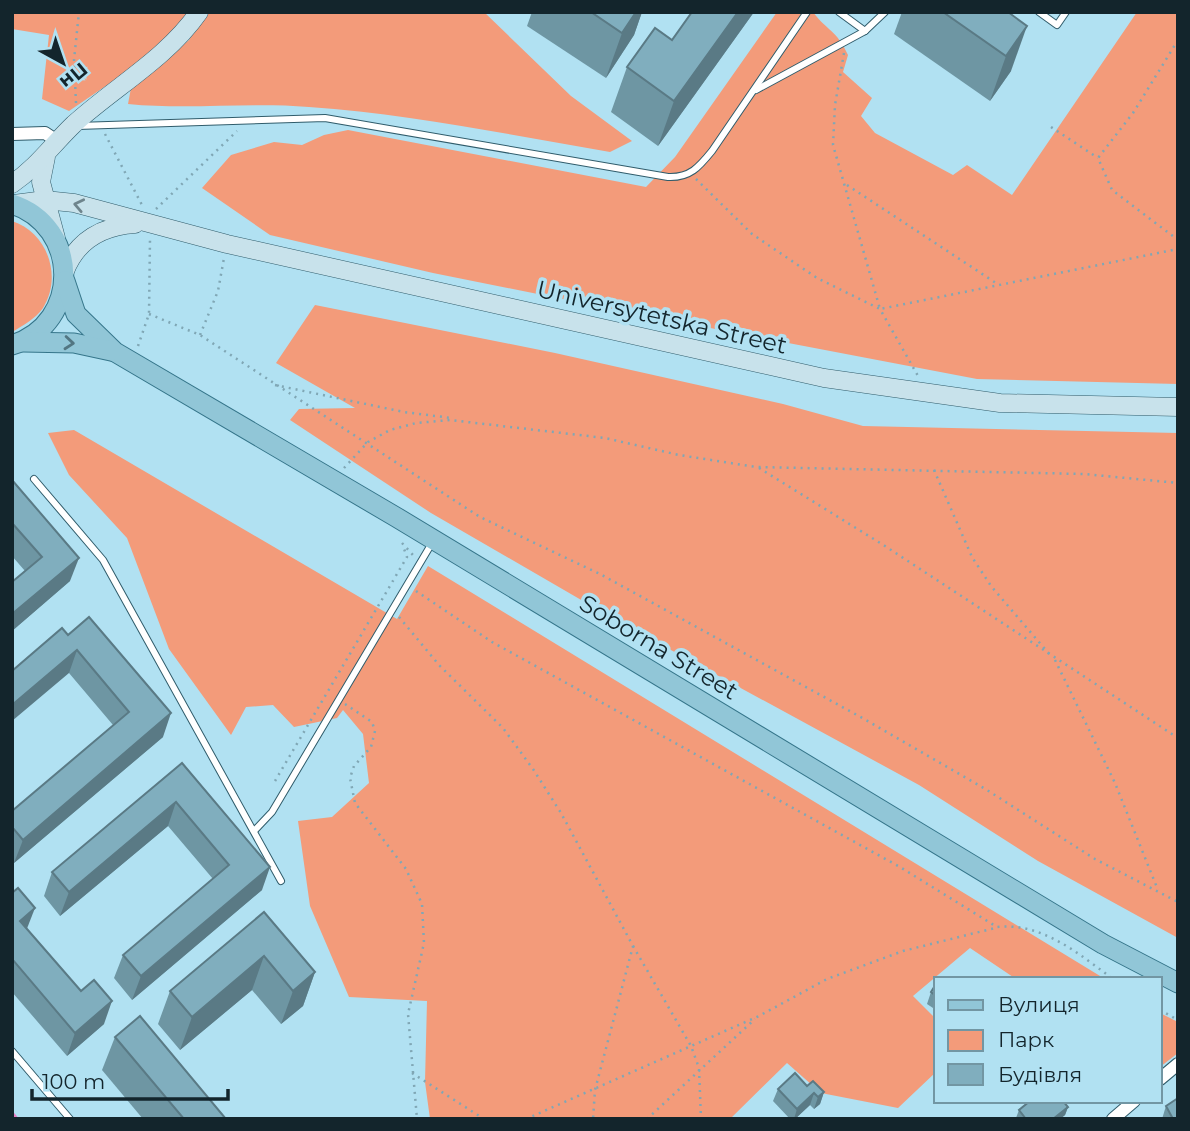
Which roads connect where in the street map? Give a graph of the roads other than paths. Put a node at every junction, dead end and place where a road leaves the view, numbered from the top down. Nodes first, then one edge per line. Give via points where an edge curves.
1 (199, 12) edge
2 (807, 12) edge
3 (839, 12) edge
4 (885, 12) edge
5 (1039, 12) edge
6 (1066, 12) edge
7 (865, 31) junction
8 (753, 91) junction
9 (72, 127) junction
10 (12, 134) edge
11 (52, 148) junction
12 (13, 197) edge
13 (45, 200) junction
14 (150, 219) junction
15 (59, 244) junction
16 (65, 276) junction
17 (17, 344) edge
18 (115, 352) junction
19 (1178, 407) edge
20 (34, 479) dead end
21 (434, 540) junction
22 (256, 830) junction
23 (281, 881) dead end
24 (1178, 982) edge
25 (12, 1051) edge
26 (1178, 1064) edge
27 (1162, 1077) edge
28 (1132, 1103) edge
29 (70, 1119) edge
30 (1114, 1119) edge

1 - 9 main road via 173,44
2 - 8 lane
3 - 7 lane
4 - 7 lane
5 - 6 lane via 1057,25
7 - 8 lane
8 - 9 lane via 691,173 668,177 344,120 304,117
9 - 11 main road
10 - 11 street via 45,133
11 - 12 main road
11 - 13 main road via 41,170
12 - 13 main road, Universytetska Street
12 - 15 main road via 41,220
14 -> 13 main road, Universytetska Street
13 - 15 main road
14 - 16 main road, Universytetska Street via 96,233 75,251
14 - 19 main road, Universytetska Street via 227,244 824,378 1000,403
15 - 16 main road, Soborna Street
16 - 17 main road via 54,313 42,328
16 - 18 main road, Soborna Street via 76,314
17 -> 18 main road, Soborna Street via 74,343
18 - 21 main road, Soborna Street
20 - 22 lane via 103,560
21 - 22 lane via 272,812
21 - 24 main road, Soborna Street via 1103,944
22 - 23 lane
25 - 29 lane
26 - 27 street
28 - 30 street

